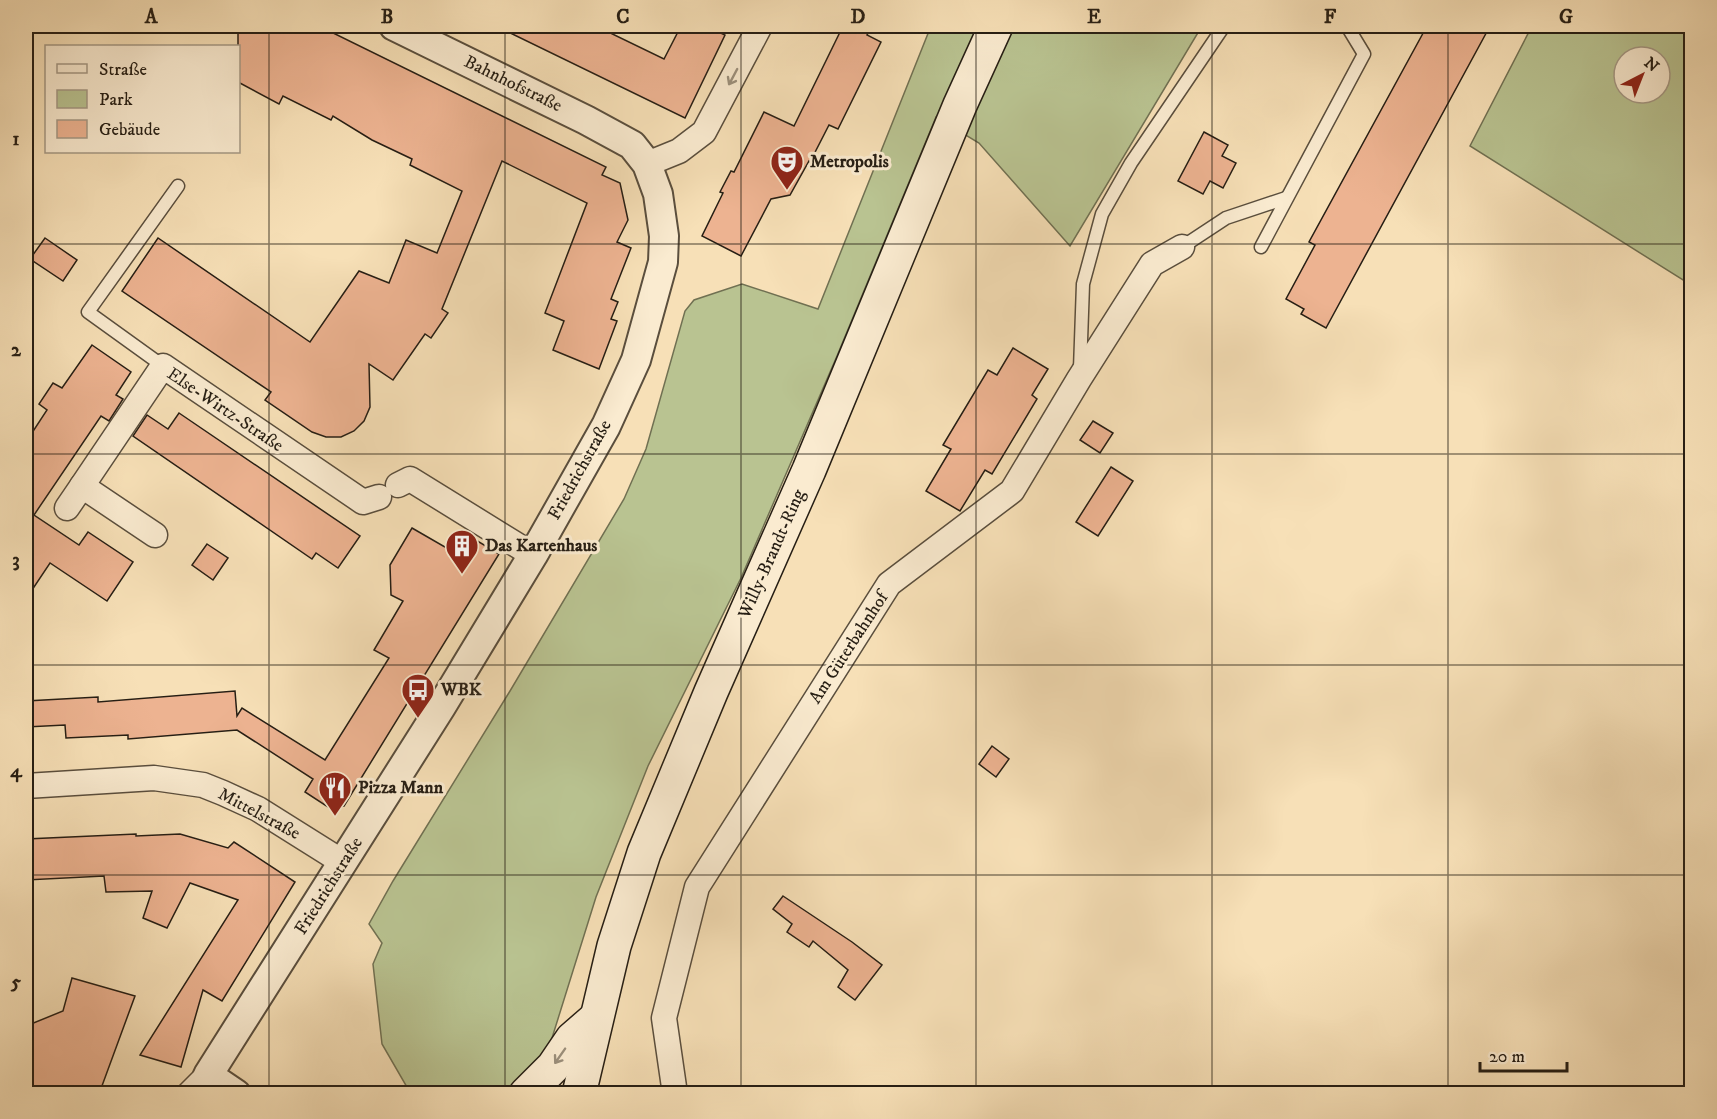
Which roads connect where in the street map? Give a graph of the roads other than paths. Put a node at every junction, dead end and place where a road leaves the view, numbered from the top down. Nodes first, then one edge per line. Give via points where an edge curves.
1 (394, 26) edge
2 (760, 26) edge
3 (996, 26) edge
4 (1224, 26) edge
5 (1347, 26) edge
6 (639, 154) junction
7 (178, 186) dead end
8 (1286, 198) junction
9 (1182, 247) joint
10 (1261, 247) dead end
11 (163, 366) junction
12 (1079, 379) junction
13 (82, 486) junction
14 (67, 508) dead end
15 (155, 535) dead end
16 (533, 555) junction
17 (26, 786) edge
18 (344, 863) junction
19 (595, 1019) junction
20 (587, 1059) junction
21 (199, 1084) edge
22 (236, 1094) edge
23 (526, 1094) edge
24 (579, 1094) edge
25 (599, 1094) edge
26 (675, 1094) edge

1 - 6 street, Bahnhofstraße via 586,120
2 -> 6 street via 704,132 679,151
3 - 19 main road, Willy-Brandt-Ring via 644,853
4 - 12 lane via 1131,163 1102,214 1083,284
5 - 8 lane via 1364,54
6 - 16 street, Friedrichstraße via 658,194 663,262 636,360 606,426
7 - 11 lane via 88,312
8 - 9 lane via 1226,218
8 - 10 lane
9 - 12 street, Am Güterbahnhof via 1152,264
11 - 13 street, Else-Wirtz-Straße
11 - 16 street, Else-Wirtz-Straße via 363,502 410,478
12 - 26 street, Am Güterbahnhof via 1012,490 889,584 697,887 664,1018
13 - 14 street, Else-Wirtz-Straße
13 - 15 street
16 - 18 street, Friedrichstraße
17 - 18 street, Mittelstraße via 154,778 203,785 258,809
18 - 21 street, Friedrichstraße
19 - 20 main road, Willy-Brandt-Ring
19 -> 23 main road via 572,1039
20 - 24 main road, Willy-Brandt-Ring
20 - 25 main road
21 - 22 street, Friedrichstraße

